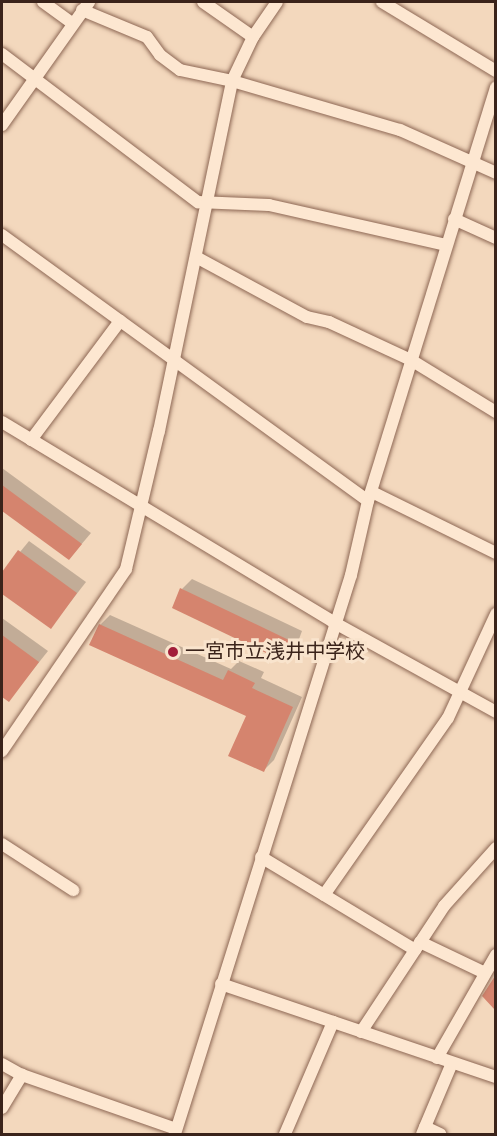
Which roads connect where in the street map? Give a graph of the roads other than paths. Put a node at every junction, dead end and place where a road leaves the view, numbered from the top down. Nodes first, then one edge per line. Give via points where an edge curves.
1 (43, 2) edge
2 (203, 2) edge
3 (277, 2) edge
4 (382, 2) edge
5 (85, 6) edge
6 (73, 24) junction
7 (253, 37) junction
8 (2, 54) edge
9 (495, 71) edge
10 (33, 78) junction
11 (232, 81) junction
12 (495, 87) edge
13 (2, 125) edge
14 (473, 163) junction
15 (495, 173) edge
16 (206, 201) junction
17 (454, 219) junction
18 (2, 235) edge
19 (495, 238) edge
20 (446, 245) junction
21 (196, 257) junction
22 (120, 321) junction
23 (411, 360) junction
24 (175, 361) junction
25 (495, 412) edge
26 (2, 422) edge
27 (31, 440) junction
28 (370, 496) junction
29 (140, 507) junction
30 (495, 553) edge
31 (495, 614) edge
32 (333, 622) junction
33 (461, 694) junction
34 (495, 712) edge
35 (2, 751) edge
36 (2, 844) edge
37 (495, 848) edge
38 (261, 857) junction
39 (73, 890) dead end
40 (324, 896) junction
41 (418, 946) junction
42 (495, 955) edge
43 (485, 973) junction
44 (221, 984) junction
45 (333, 1022) junction
46 (361, 1032) junction
47 (437, 1058) junction
48 (452, 1063) junction
49 (2, 1064) edge
50 (22, 1075) junction
51 (495, 1077) edge
52 (2, 1108) edge
53 (423, 1131) edge
54 (175, 1132) edge
55 (285, 1134) edge
56 (440, 1134) edge

1 - 6 street
2 - 7 street
3 - 7 street
4 - 9 street
5 - 6 street
5 - 11 street via 147,37 180,70
6 - 10 street
7 - 11 street
8 - 10 street
10 - 13 street
10 - 16 street via 198,202
11 - 14 street via 400,130
11 - 16 street
12 - 14 street
14 - 15 street
14 - 17 street
16 - 20 street via 269,205
16 - 21 street
17 - 19 street
17 - 20 street
18 - 22 street
20 - 23 street
21 - 23 street via 307,318 329,322
21 - 24 street
22 - 24 street
22 - 27 street
23 - 25 street
23 - 28 street
24 - 28 street
24 - 29 street
26 - 27 street
27 - 29 street
28 - 30 street
28 - 32 street via 351,575
29 - 32 street
29 - 35 street via 126,569
31 - 33 street
32 - 33 street
32 - 38 street
33 - 34 street
33 - 40 street
36 - 39 street
37 - 41 street via 444,906
38 - 40 street
38 - 44 street
40 - 41 street
41 - 43 street
41 - 46 street
42 - 43 street
43 - 47 street
44 - 45 street
44 - 54 street
45 - 46 street
45 - 55 street
46 - 47 street
47 - 48 street
48 - 51 street
48 - 53 street
49 - 50 street
50 - 52 street
50 - 54 street
53 - 56 street

